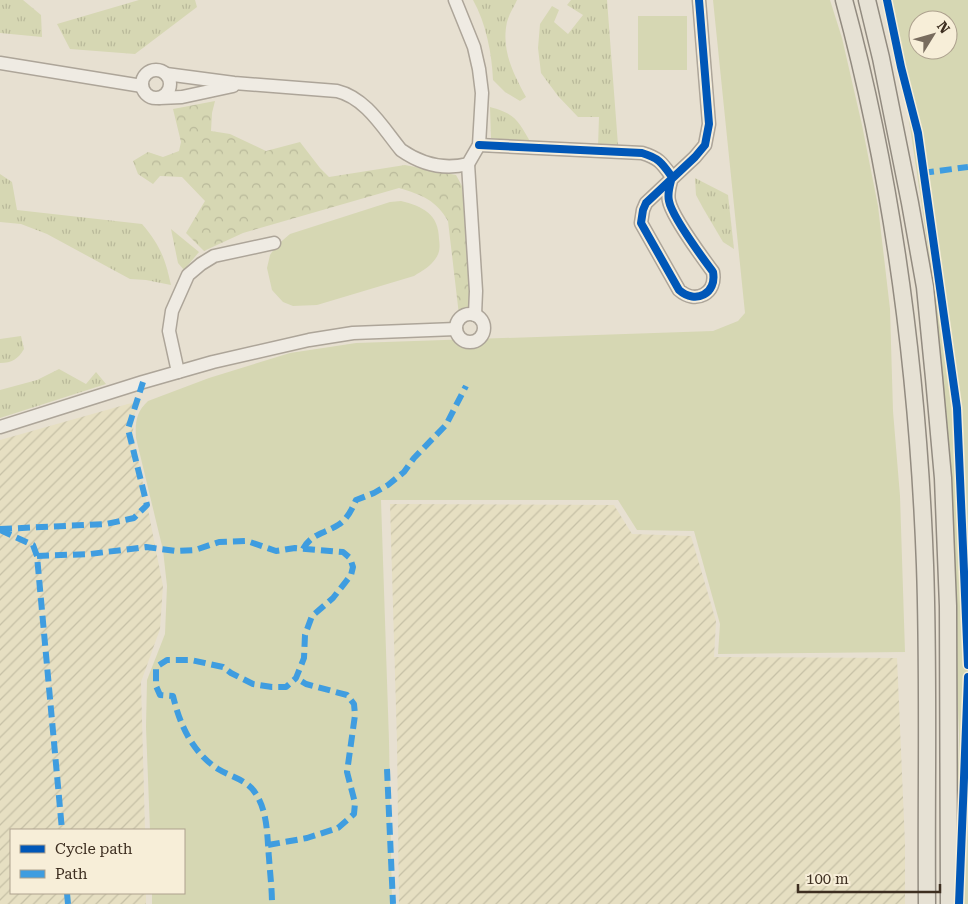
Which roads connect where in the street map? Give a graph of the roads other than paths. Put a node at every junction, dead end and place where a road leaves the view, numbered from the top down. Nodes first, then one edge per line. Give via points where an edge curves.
1 (455, 0) edge
2 (699, 0) edge
3 (844, 0) edge
4 (867, 0) edge
5 (0, 63) edge
6 (166, 74) junction
7 (242, 84) junction
8 (142, 86) junction
9 (159, 98) junction
10 (479, 145) junction
11 (468, 164) junction
12 (672, 177) junction
13 (274, 243) dead end
14 (475, 315) junction
15 (456, 329) junction
16 (178, 372) junction
17 (0, 427) edge
18 (927, 904) edge
19 (949, 904) edge

1 - 10 street via 473,42 480,69
2 - 12 street via 709,124 701,151
3 - 18 main road via 889,207 903,290 914,389 925,565
4 - 19 main road via 925,287 935,387 948,597
5 - 8 street
6 - 7 street
6 - 8 street via 152,70 144,76
6 - 9 street via 170,87
7 - 9 street via 182,97
7 - 11 street via 346,93 358,100 408,155 444,167
8 - 9 street via 147,95
10 - 11 street
10 - 12 street via 642,154 662,162
11 - 14 street
12 - 12 street via 646,203 641,223 679,290 685,295 703,296 715,281 713,272 674,214 669,201
13 - 16 street via 214,256 188,275 172,311 170,331
14 - 15 street via 462,317
14 - 15 street via 484,325 483,334 477,340 463,340
15 - 16 street via 353,333 310,340
16 - 17 street

